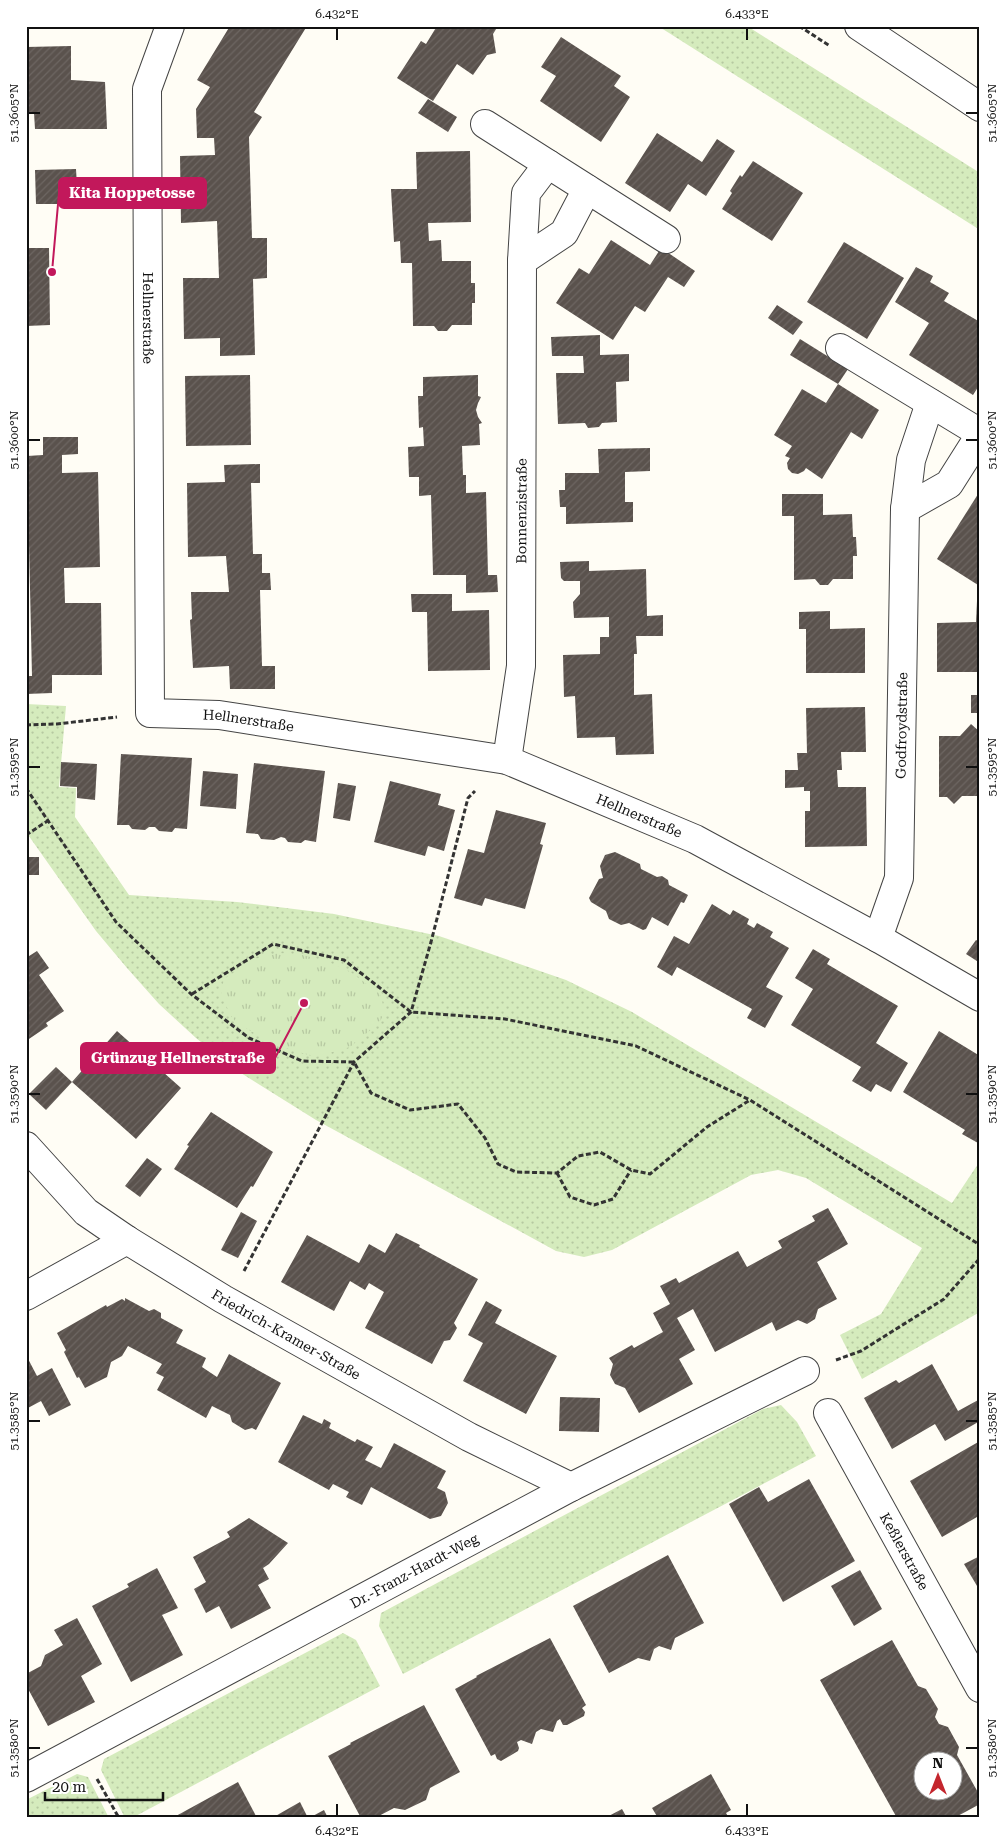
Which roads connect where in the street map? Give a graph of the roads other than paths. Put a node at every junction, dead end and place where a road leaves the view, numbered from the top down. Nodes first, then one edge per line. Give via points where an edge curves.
1 (170, 26) edge
2 (859, 26) edge
3 (980, 107) edge
4 (485, 124) dead end
5 (548, 164) junction
6 (587, 189) junction
7 (666, 239) dead end
8 (522, 261) junction
9 (840, 348) dead end
10 (930, 403) junction
11 (980, 434) edge
12 (905, 509) junction
13 (507, 760) junction
14 (878, 938) junction
15 (980, 996) edge
16 (26, 1146) edge
17 (127, 1240) junction
18 (26, 1296) edge
19 (805, 1371) road end
20 (828, 1413) dead end
21 (571, 1487) junction
22 (980, 1688) edge
23 (26, 1778) edge

1 - 13 street, Hellnerstraße via 147,89 150,713 219,715
2 - 3 street
4 - 5 street
5 - 6 street
5 - 8 street, Bonnenzistraße via 526,193
6 - 7 street
6 - 8 street via 564,233
8 - 13 street, Bonnenzistraße via 520,666
9 - 10 street
10 - 11 street
10 - 12 street, Godfroydstraße via 911,460
11 - 12 street via 949,484
12 - 14 street, Godfroydstraße via 899,878
13 - 14 street, Hellnerstraße via 695,839
14 - 15 street, Hellnerstraße
16 - 17 street, Friedrich-Kramer-Straße via 86,1212
17 - 18 street
17 - 21 street, Friedrich-Kramer-Straße via 223,1300 468,1437
19 - 21 street, Dr.-Franz-Hardt-Weg
20 - 22 street, Keßlerstraße
21 - 23 street, Dr.-Franz-Hardt-Weg

